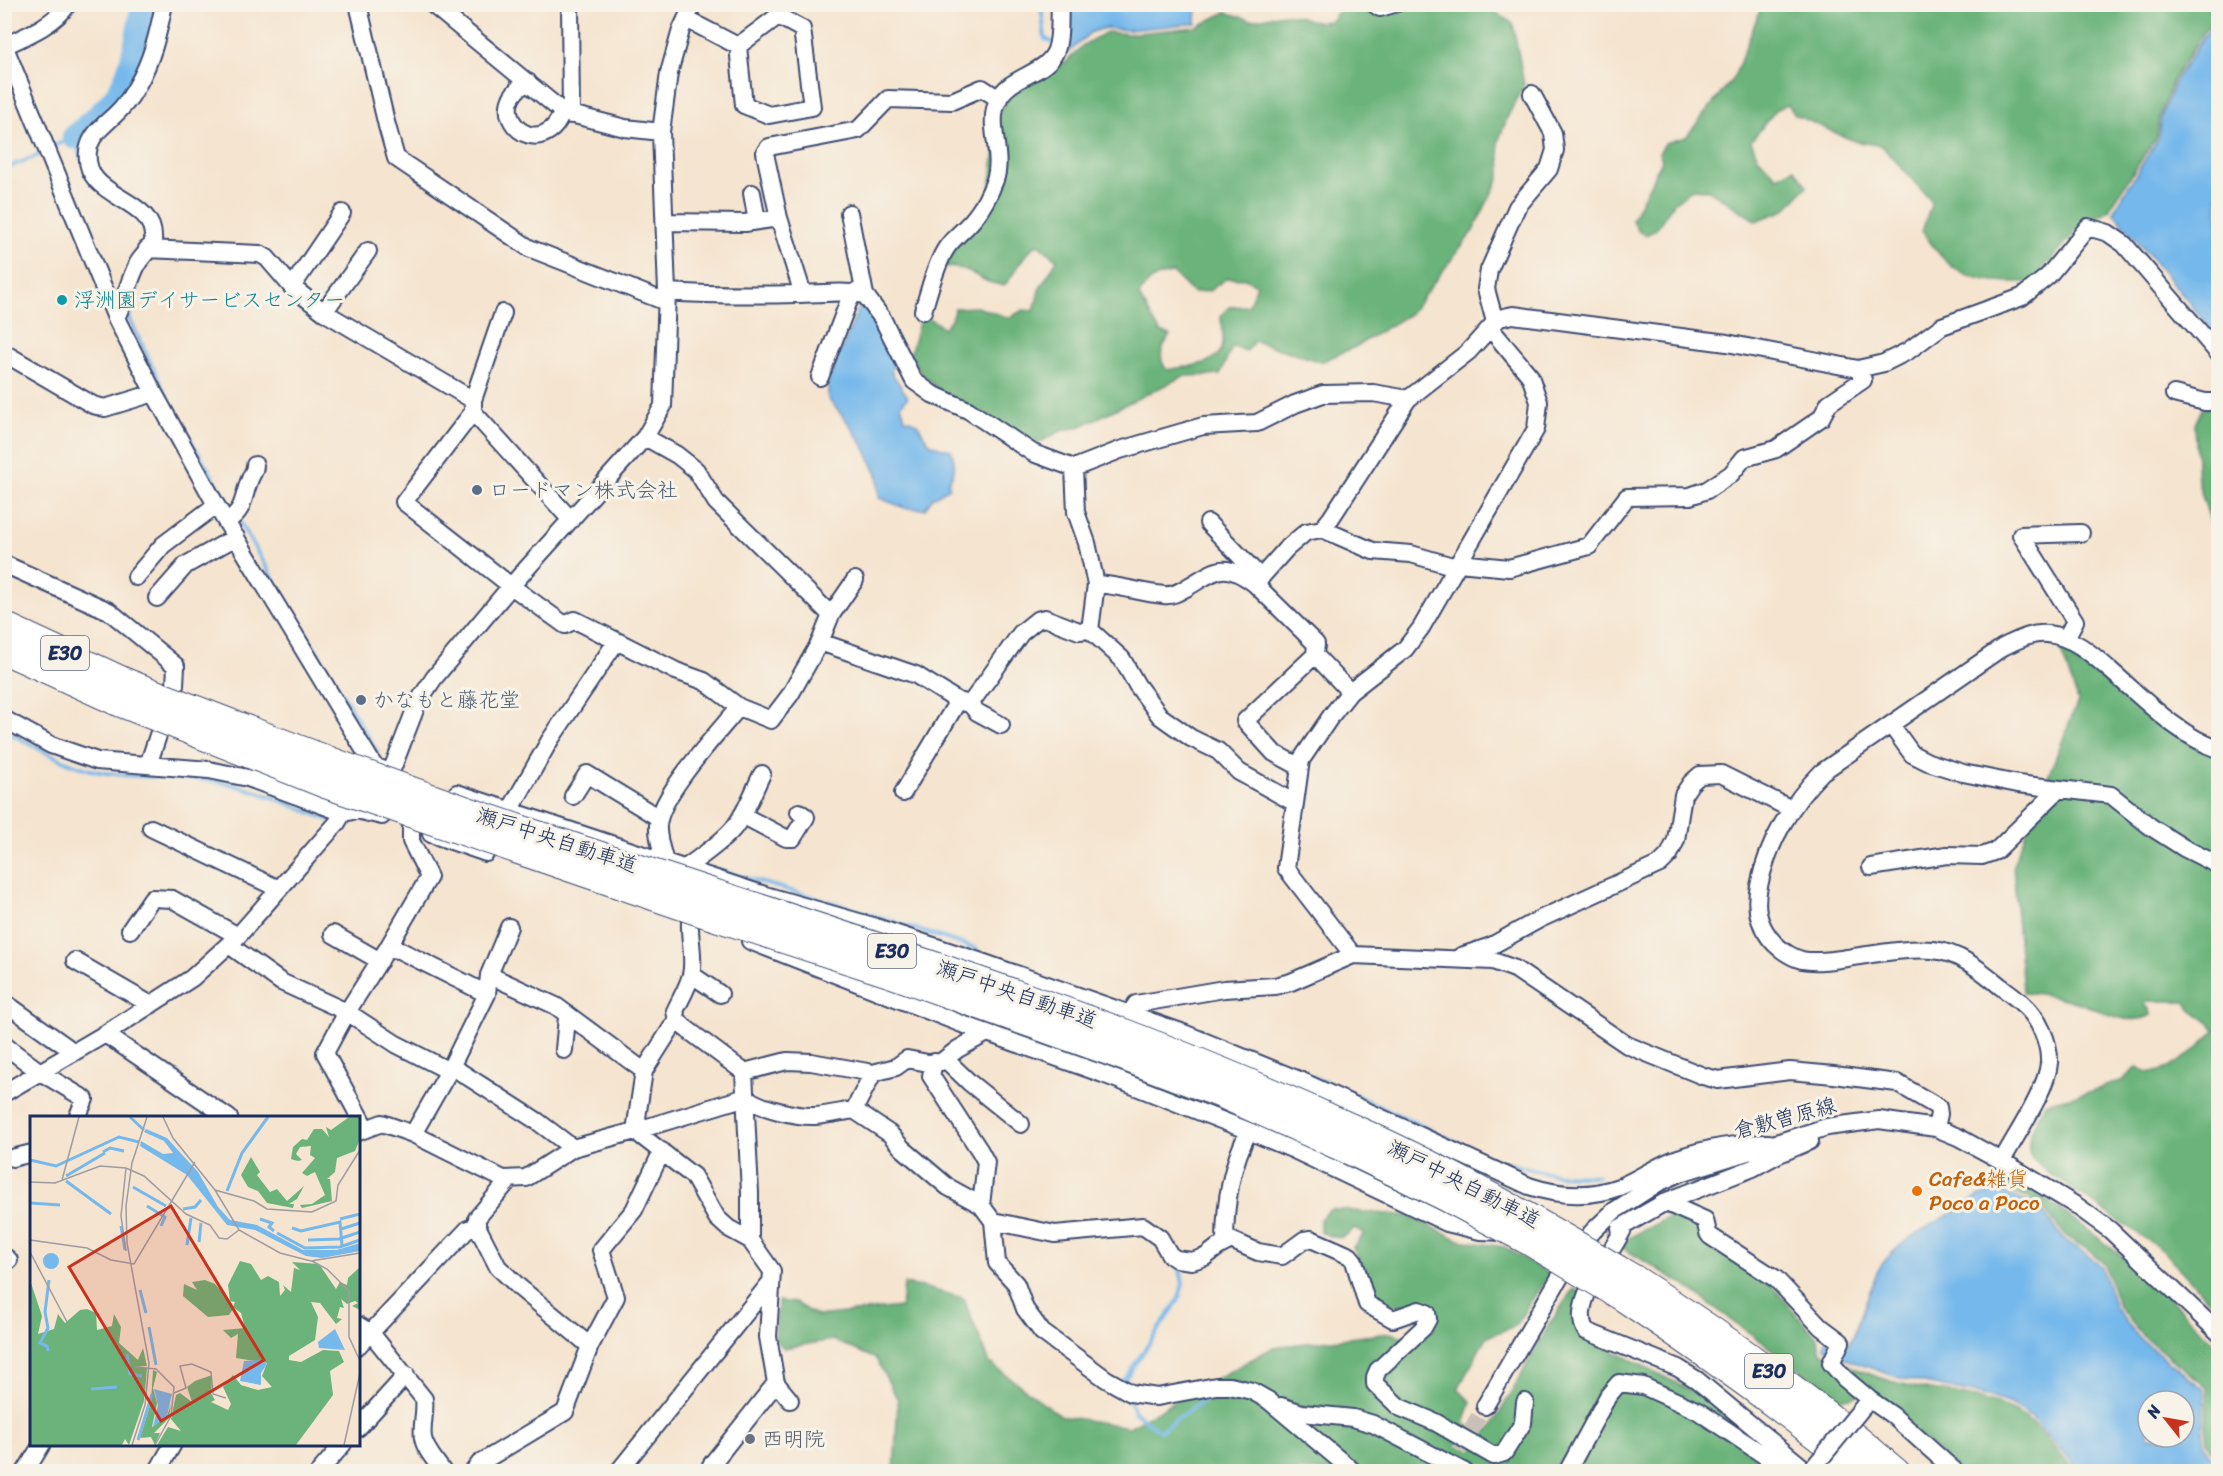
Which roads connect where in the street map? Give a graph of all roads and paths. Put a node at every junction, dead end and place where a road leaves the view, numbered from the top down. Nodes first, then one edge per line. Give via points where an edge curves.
1 (68, 4) edge
2 (164, 4) edge
3 (358, 4) edge
4 (432, 4) edge
5 (570, 4) edge
6 (1060, 4) edge
7 (1374, 4) edge
8 (1394, 4) edge
9 (689, 12) edge
10 (5, 45) edge
11 (738, 46) junction
12 (528, 82) junction
13 (1532, 94) dead end
14 (999, 99) junction
15 (567, 113) junction
16 (662, 132) junction
17 (752, 194) dead end
18 (342, 213) dead end
19 (849, 213) dead end
20 (779, 218) junction
21 (756, 221) junction
22 (665, 222) junction
23 (147, 249) junction
24 (368, 251) dead end
25 (292, 287) junction
26 (667, 292) junction
27 (803, 294) junction
28 (860, 294) junction
29 (923, 311) dead end
30 (324, 312) junction
31 (504, 313) dead end
32 (116, 318) junction
33 (1492, 325) junction
34 (4, 353) edge
35 (2218, 353) edge
36 (1858, 369) junction
37 (819, 377) dead end
38 (154, 393) junction
39 (2174, 394) dead end
40 (1408, 399) junction
41 (2218, 402) edge
42 (473, 406) junction
43 (645, 437) junction
44 (255, 465) dead end
45 (1074, 468) junction
46 (216, 505) junction
47 (232, 518) junction
48 (572, 520) junction
49 (1208, 523) dead end
50 (1322, 529) junction
51 (2081, 533) dead end
52 (236, 537) junction
53 (4, 564) edge
54 (1457, 565) junction
55 (136, 577) dead end
56 (855, 580) dead end
57 (1258, 581) junction
58 (1096, 584) junction
59 (511, 586) junction
60 (157, 598) dead end
61 (831, 615) junction
62 (4, 625) edge
63 (1090, 630) junction
64 (2066, 638) junction
65 (616, 642) junction
66 (820, 642) junction
67 (4, 651) edge
68 (1315, 654) junction
69 (120, 692) junction
70 (1350, 692) junction
71 (964, 703) junction
72 (739, 707) junction
73 (4, 719) edge
74 (1001, 725) dead end
75 (1891, 725) junction
76 (2218, 749) edge
77 (148, 765) junction
78 (374, 766) junction
79 (1300, 767) junction
80 (391, 772) junction
81 (762, 774) dead end
82 (2059, 789) junction
83 (903, 793) dead end
84 (573, 796) dead end
85 (1295, 803) junction
86 (510, 810) junction
87 (1791, 810) junction
88 (800, 812) dead end
89 (344, 813) junction
90 (742, 815) junction
91 (659, 818) junction
92 (411, 827) junction
93 (151, 828) dead end
94 (487, 853) junction
95 (664, 862) junction
96 (2218, 865) edge
97 (1871, 867) dead end
98 (684, 869) junction
99 (279, 889) junction
100 (690, 922) junction
101 (509, 927) dead end
102 (129, 930) dead end
103 (333, 934) dead end
104 (234, 940) junction
105 (384, 955) junction
106 (1353, 955) junction
107 (1455, 958) junction
108 (75, 961) dead end
109 (489, 975) junction
110 (691, 978) junction
111 (487, 994) junction
112 (720, 994) dead end
113 (4, 1002) edge
114 (151, 1005) junction
115 (347, 1012) junction
116 (1128, 1014) junction
117 (567, 1017) junction
118 (677, 1019) junction
119 (987, 1033) junction
120 (105, 1034) junction
121 (4, 1045) edge
122 (564, 1050) dead end
123 (74, 1053) junction
124 (940, 1061) junction
125 (450, 1069) junction
126 (644, 1071) junction
127 (40, 1072) junction
128 (744, 1072) junction
129 (873, 1073) junction
130 (1104, 1074) junction
131 (4, 1093) edge
132 (746, 1097) junction
133 (854, 1110) junction
134 (78, 1116) edge
135 (226, 1116) edge
136 (355, 1116) edge
137 (1021, 1124) dead end
138 (1853, 1124) junction
139 (1936, 1128) junction
140 (362, 1131) edge
141 (634, 1131) junction
142 (1249, 1131) junction
143 (413, 1134) junction
144 (1769, 1143) junction
145 (573, 1148) junction
146 (662, 1152) junction
147 (30, 1154) edge
148 (12, 1158) dead end
149 (2002, 1161) junction
150 (510, 1179) junction
151 (1669, 1200) junction
152 (981, 1205) junction
153 (993, 1221) junction
154 (477, 1226) junction
155 (1577, 1234) tunnel mouth
156 (750, 1240) junction
157 (1225, 1243) junction
158 (770, 1283) junction
159 (1627, 1288) junction
160 (365, 1329) edge
161 (2218, 1332) edge
162 (590, 1346) junction
163 (406, 1375) junction
164 (776, 1383) junction
165 (790, 1400) dead end
166 (1525, 1402) dead end
167 (1866, 1403) junction
168 (1274, 1405) junction
169 (1485, 1406) tunnel mouth
170 (360, 1426) edge
171 (41, 1446) edge
172 (172, 1446) edge
173 (342, 1446) edge
174 (711, 1465) dead end
175 (1810, 1470) edge
176 (25, 1472) edge
177 (157, 1472) edge
178 (319, 1472) edge
179 (443, 1472) edge
180 (473, 1472) edge
181 (618, 1472) edge
182 (1354, 1472) edge
183 (1465, 1472) edge
184 (1567, 1472) edge
185 (1790, 1472) edge
186 (1861, 1472) edge
187 (1897, 1472) edge
188 (1956, 1472) edge

1 - 10 street via 48,23
2 - 23 street via 149,64 124,106 91,138 88,153 99,185 141,211 148,220 153,244
3 - 26 street via 396,158 529,248 661,300
4 - 12 street
5 - 15 street
6 - 14 street via 1054,55 1013,83
7 - 8 street via 1380,8
9 - 11 street
9 - 16 street via 669,73
10 - 32 street
11 - 11 street via 778,16 802,29 812,107 769,115 744,105
12 - 15 street
12 - 15 street via 515,91 508,103 508,115 519,129 532,135 546,133
13 - 33 street via 1553,133 1555,150 1549,169 1517,207 1489,270 1486,289
14 - 20 street via 982,88 952,101 888,99 858,130 769,147 765,152
14 - 29 street via 993,112 999,162 996,178 976,216 946,248
15 - 16 street via 625,128
16 - 22 street
17 - 21 street
18 - 25 street
19 - 28 street
20 - 21 street
20 - 27 street
21 - 22 street
22 - 26 street
23 - 25 street via 260,254
23 - 32 street
24 - 30 street
25 - 30 street
26 - 27 street
26 - 43 street via 663,406
27 - 28 street
28 - 37 street via 848,303
28 - 45 street via 882,318 914,381 968,410 1033,453
30 - 42 street
31 - 42 street
32 - 38 street
33 - 36 street via 1498,318 1513,315 1727,343
33 - 40 street via 1468,352
33 - 54 street via 1530,376 1539,402 1536,429
34 - 38 street via 93,405 105,408
35 - 36 street via 2124,244 2088,226 2048,276 2022,297 1942,326 1908,351 1884,363
36 - 54 street via 1863,380 1829,404 1821,418 1776,449 1744,458 1731,474 1707,490 1690,496 1627,497 1589,546 1509,567
38 - 46 street
39 - 41 street
40 - 45 street via 1373,393 1323,394 1257,423 1203,426
40 - 50 street
42 - 48 street
42 - 59 street via 404,502
43 - 48 street
43 - 61 street via 696,470 716,502
44 - 47 street via 243,504
45 - 58 street via 1076,512
46 - 47 street
46 - 55 street via 163,545
47 - 52 street
48 - 59 street
49 - 57 street
50 - 54 street via 1373,551 1411,554
50 - 57 street via 1306,532
51 - 64 street via 2021,535 2075,621
52 - 60 street via 186,565
52 - 78 street
53 - 77 street via 110,611 176,666 175,685
54 - 70 street via 1405,649
56 - 61 street
57 - 58 street via 1220,569 1175,594
57 - 68 street via 1316,644
58 - 63 street
59 - 65 street via 565,625 575,620
59 - 80 street via 418,702
61 - 66 street
62 - 69 highway, 瀬戸中央自動車道 / E30
63 - 71 street via 1079,631 1045,618 1037,620 1021,633
63 - 85 street via 1122,659 1160,716 1218,751 1239,772
64 - 75 street via 2045,633 2003,647
64 - 76 street via 2090,653 2191,736
65 - 72 street via 704,681
65 - 86 street via 549,740
66 - 71 street via 916,675
66 - 72 street via 771,720
67 - 69 highway, 瀬戸中央自動車道 / E30
68 - 70 street
68 - 79 street via 1245,721 1274,753
69 - 159 highway, 瀬戸中央自動車道 / E30, bridge via 1129,1034 1364,1132 1453,1175 1540,1222
70 - 79 street via 1300,760
71 - 74 street
71 - 83 street
72 - 91 street via 675,788
73 - 77 street via 71,753 97,761
75 - 82 street via 1912,753 1928,762 1963,773
75 - 87 street via 1822,772
77 - 89 street via 248,778
78 - 80 street
78 - 89 street via 360,780
79 - 85 street
80 - 86 street
81 - 90 street
82 - 96 street via 2110,795 2151,827
82 - 97 street via 1996,851 1982,856 1947,855
84 - 91 street via 587,774
85 - 106 street via 1286,868
86 - 94 street
86 - 95 street
87 - 107 street via 1721,774 1700,775 1683,795 1676,840 1660,864 1491,946
87 - 149 street via 1765,861 1758,888 1761,926 1772,942 1802,960 1827,961 1910,950 1953,954 1994,980 2027,1007 2038,1023 2047,1042 2049,1063 2043,1085
88 - 90 street via 806,817 793,838
89 - 92 street via 373,812
89 - 99 street
90 - 98 street via 718,844
91 - 95 street via 657,827
92 - 94 street
92 - 105 street via 411,841 429,877
93 - 99 street
94 - 100 street
95 - 98 street
98 - 116 street via 873,926
99 - 104 street
100 - 110 street
100 - 119 street via 755,943
101 - 109 street
102 - 104 street via 152,898 172,899
103 - 105 street
104 - 114 street via 192,978
104 - 115 street via 281,982
105 - 111 street via 399,950
105 - 115 street
106 - 107 street
106 - 116 street via 1291,982 1136,1004
107 - 139 street via 1492,961 1515,969 1627,1045 1703,1076 1718,1080 1790,1071 1897,1083 1938,1107
108 - 114 street
109 - 111 street
109 - 117 street via 555,1006
110 - 112 street
110 - 118 street via 675,1011
111 - 125 street
113 - 123 street
114 - 120 street
115 - 125 street via 396,1044
115 - 136 street via 325,1053
116 - 130 street
116 - 144 street via 1304,1082 1544,1191 1594,1194 1701,1152 1742,1143
117 - 122 street
117 - 126 street
118 - 126 street
118 - 128 street
119 - 124 street
119 - 130 street
120 - 123 street
120 - 135 street
121 - 127 street
123 - 127 street
124 - 129 street via 907,1059 896,1067
124 - 137 street
124 - 152 street via 931,1076 986,1162
125 - 143 street
125 - 145 street via 537,1121
126 - 141 street
127 - 131 street
127 - 134 street via 85,1099
128 - 129 street via 787,1062 811,1062
128 - 132 street
129 - 133 street
130 - 142 street
132 - 133 street via 752,1103 803,1115
132 - 141 street
132 - 156 street
133 - 152 street via 890,1134 948,1187
138 - 139 street, 倉敷曽原線 via 1879,1120
138 - 144 street, 倉敷曽原線
138 - 151 street
139 - 149 street, 倉敷曽原線
140 - 143 street via 382,1123
141 - 145 street
141 - 146 street
142 - 155 street via 1447,1223 1480,1231
142 - 157 street via 1229,1187
143 - 150 street
144 - 169 street, 倉敷曽原線 via 1680,1173 1614,1211 1574,1253
145 - 150 street via 526,1178
146 - 156 street via 693,1176 717,1218
146 - 162 street via 634,1210 601,1250 616,1297
147 - 148 street
149 - 161 street, 倉敷曽原線 via 2110,1230
150 - 154 street via 477,1218
151 - 167 street via 1671,1205 1700,1217 1710,1236 1776,1279 1821,1327 1837,1350 1831,1363
151 - 175 street via 1622,1228 1583,1299 1586,1331 1678,1368
152 - 153 street
153 - 157 street via 1055,1234 1143,1226 1160,1238 1176,1259 1192,1261
153 - 168 street via 997,1263 1016,1284 1025,1309 1042,1332 1106,1379 1131,1393 1157,1396 1230,1386 1251,1391
154 - 160 street via 468,1229
154 - 162 street via 498,1267
156 - 158 street via 772,1271
157 - 166 street via 1231,1240 1282,1257 1311,1239 1350,1256 1367,1304 1393,1319 1419,1310 1427,1313 1423,1328 1375,1377 1375,1384 1399,1407 1435,1422 1494,1456 1504,1453 1523,1423
158 - 164 street via 768,1337
158 - 181 street
159 - 186 highway, 瀬戸中央自動車道 / E30
159 - 187 highway, 瀬戸中央自動車道 / E30 via 1717,1333
160 - 163 street
162 - 180 street via 565,1413 480,1463
163 - 170 street
163 - 179 street via 424,1399 425,1445
164 - 165 street
164 - 174 street
167 - 175 street, bridge
167 - 188 street via 1892,1415
168 - 182 street
168 - 183 street via 1373,1424
171 - 176 street
172 - 177 street
173 - 178 street
184 - 185 street via 1619,1383 1643,1386 1698,1411

